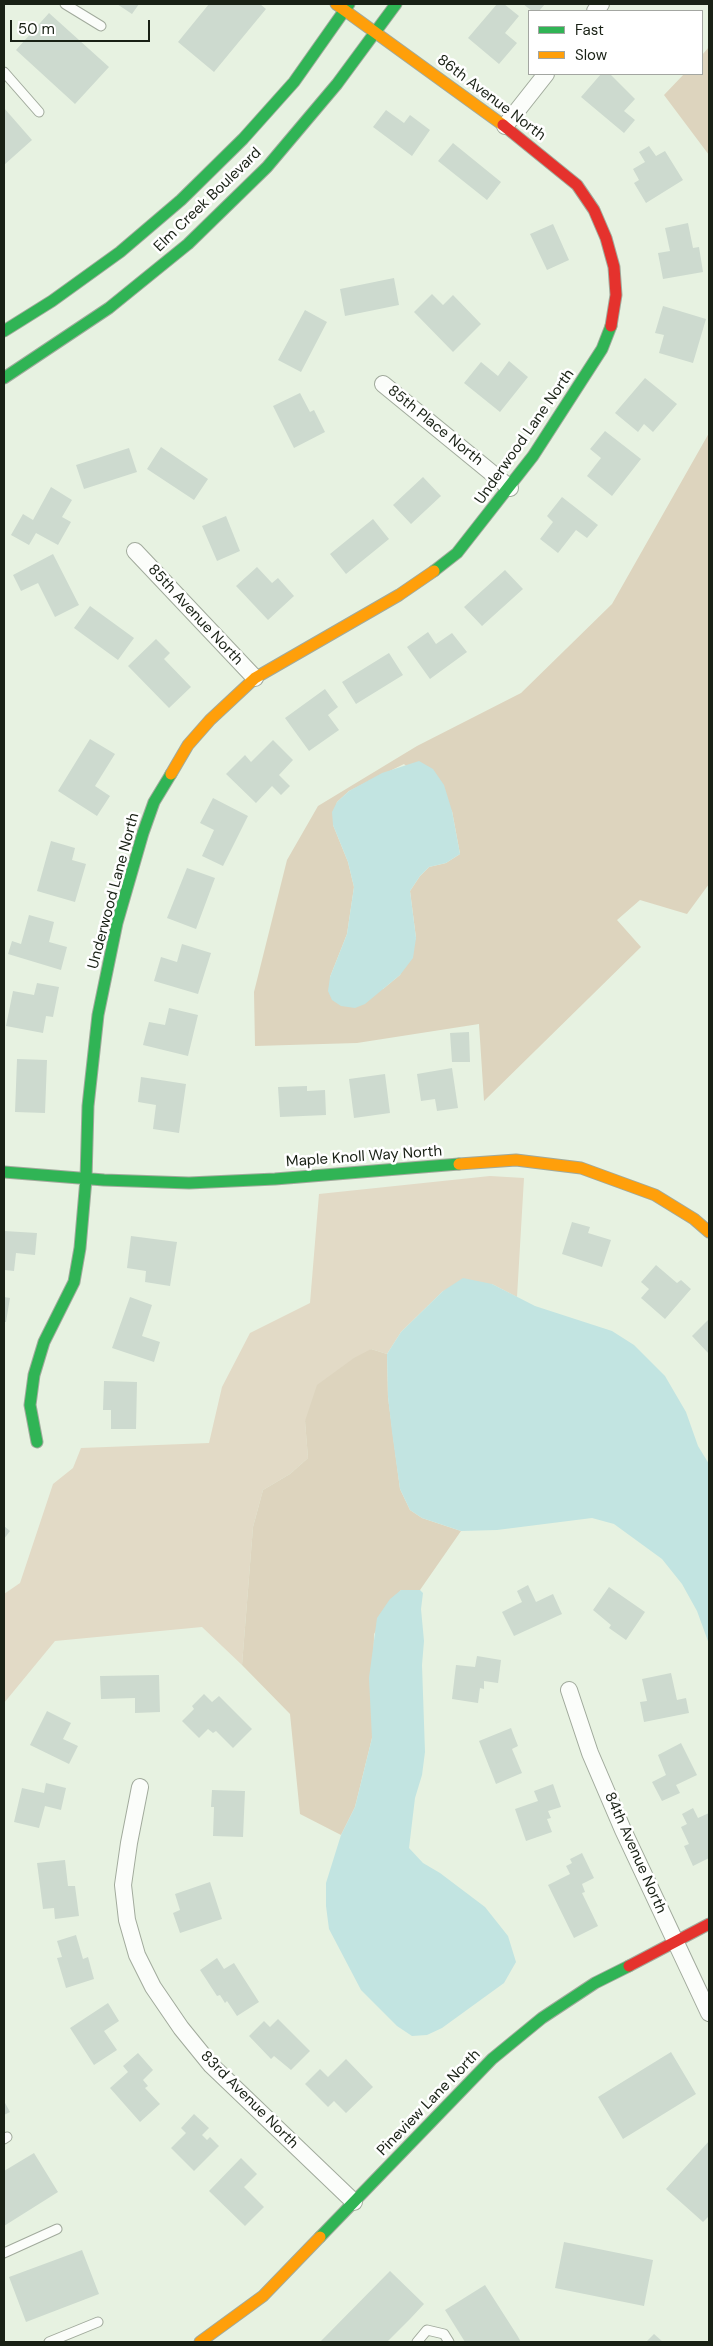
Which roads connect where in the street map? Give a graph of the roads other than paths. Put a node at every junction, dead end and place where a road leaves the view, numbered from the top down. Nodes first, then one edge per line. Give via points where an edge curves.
1 (66, 4) edge
2 (396, 4) edge
3 (343, 6) edge
4 (101, 26) dead end
5 (376, 31) junction
6 (4, 72) edge
7 (545, 75) edge
8 (39, 112) dead end
9 (505, 126) junction
10 (606, 238) joint
11 (4, 331) edge
12 (4, 378) edge
13 (384, 384) dead end
14 (510, 488) junction
15 (136, 551) dead end
16 (254, 678) junction
17 (4, 1172) edge
18 (86, 1179) junction
19 (709, 1232) edge
20 (37, 1442) dead end
21 (569, 1690) dead end
22 (140, 1787) dead end
23 (709, 1924) edge
24 (675, 1941) junction
25 (709, 2013) edge
26 (354, 2202) junction
27 (57, 2229) dead end
28 (4, 2253) edge
29 (98, 2322) dead end
30 (49, 2342) edge
31 (200, 2342) edge
32 (417, 2342) edge
33 (449, 2342) edge

1 - 4 lane
2 - 5 street, Elm Creek Boulevard
3 - 5 street, 86th Avenue North
3 - 11 street, Elm Creek Boulevard via 294,82 243,139 181,200 120,252
5 - 9 street, 86th Avenue North
5 - 12 street, Elm Creek Boulevard via 337,84 267,167 188,244 109,308
6 - 8 lane
7 - 9 street
9 - 10 street, 86th Avenue North via 577,185 594,210
10 - 14 street, Underwood Lane North via 614,267 616,295 612,324 587,374
13 - 14 street, 85th Place North
14 - 16 street, Underwood Lane North via 457,553 428,576
15 - 16 street, 85th Avenue North
16 - 18 street, Underwood Lane North via 188,745 154,802 142,834 117,923 98,1014 88,1106
17 - 18 street, Maple Knoll Way North
18 - 19 street, Maple Knoll Way North via 189,1183 516,1160 581,1168 613,1178 655,1195
18 - 20 street, Underwood Lane North via 74,1282 44,1342 34,1375 30,1406
21 - 24 street, 84th Avenue North via 590,1753
22 - 26 street, 83rd Avenue North via 128,1843 124,1885 127,1920 137,1956 181,2028 211,2065
23 - 24 street, Pineview Lane North
24 - 25 street, 84th Avenue North
24 - 26 street, Pineview Lane North via 595,1983 542,2018 492,2059
26 - 31 street, Pineview Lane North via 263,2296
27 - 28 lane
29 - 30 lane
32 - 33 lane via 427,2330 444,2334

